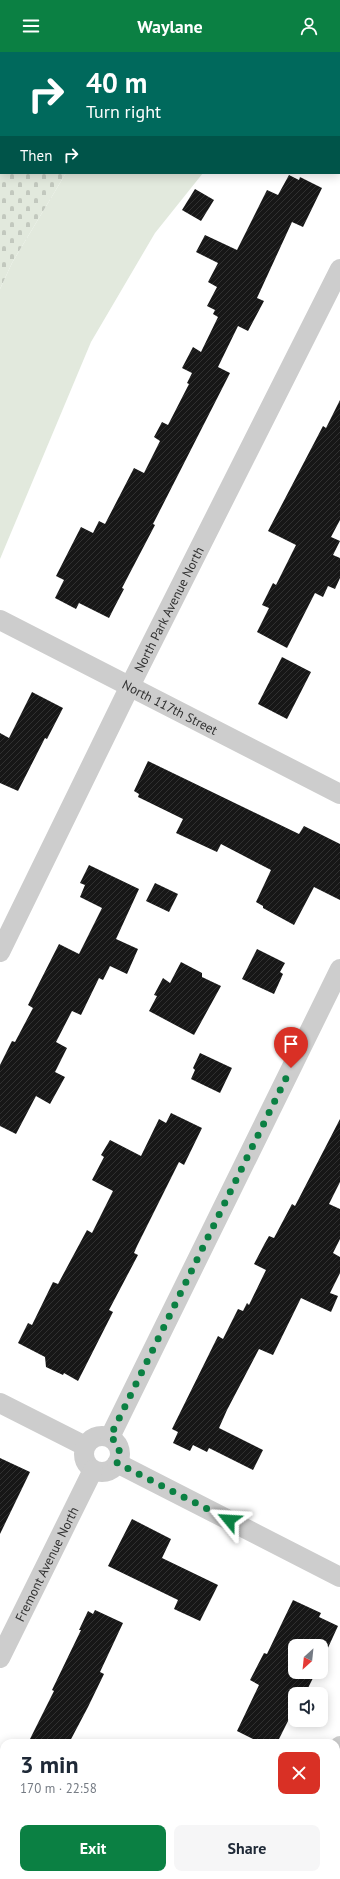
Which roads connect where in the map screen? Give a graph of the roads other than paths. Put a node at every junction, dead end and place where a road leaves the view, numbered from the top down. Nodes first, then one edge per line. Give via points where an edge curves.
1 (340, 268) edge
2 (0, 620) edge
3 (130, 686) junction
4 (340, 794) edge
5 (0, 952) edge
6 (340, 969) edge
7 (0, 1403) edge
8 (110, 1437) junction
9 (85, 1446) junction
10 (117, 1463) junction
11 (93, 1470) junction
12 (340, 1577) edge
13 (0, 1658) edge

1 - 3 street, North Park Avenue North
2 - 3 street, North 117th Street
3 - 4 street, North 117th Street
3 - 5 street, North Park Avenue North
6 - 8 street
7 - 9 street
8 - 9 street via 94,1436
8 - 10 street via 119,1448
9 - 11 street via 84,1456
10 - 11 street via 106,1471
10 - 12 street
11 - 13 street, Fremont Avenue North

